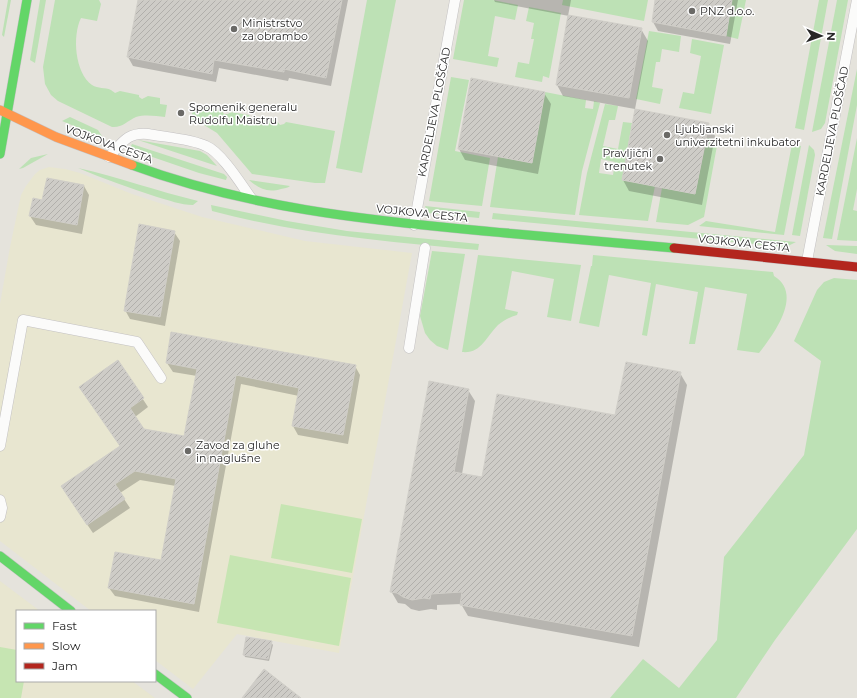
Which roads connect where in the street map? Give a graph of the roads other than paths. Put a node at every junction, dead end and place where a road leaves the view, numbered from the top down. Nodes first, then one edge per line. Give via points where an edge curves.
1 (27, 0) edge
2 (455, 0) edge
3 (857, 0) edge
4 (4, 112) edge
5 (0, 154) edge
6 (110, 157) junction
7 (253, 201) junction
8 (414, 225) junction
9 (425, 248) dead end
10 (807, 262) junction
11 (857, 267) edge
12 (409, 348) dead end
13 (160, 378) dead end
14 (0, 446) edge
15 (0, 500) edge
16 (0, 517) edge
17 (0, 556) edge
18 (70, 610) edge
19 (156, 675) edge
20 (187, 698) edge

1 - 4 street
2 - 8 lane, KARDELJEVA PLOŠČAD
3 - 10 lane, KARDELJEVA PLOŠČAD
4 - 5 street
4 - 6 street, VOJKOVA CESTA via 56,137
6 - 7 street, VOJKOVA CESTA via 208,190
6 - 7 lane via 127,138 138,133 206,146 215,152 233,173
7 - 8 street, VOJKOVA CESTA
8 - 10 street, VOJKOVA CESTA
9 - 12 lane
10 - 11 street, VOJKOVA CESTA
13 - 14 lane via 136,342 23,320
15 - 16 lane
17 - 18 street
19 - 20 street

